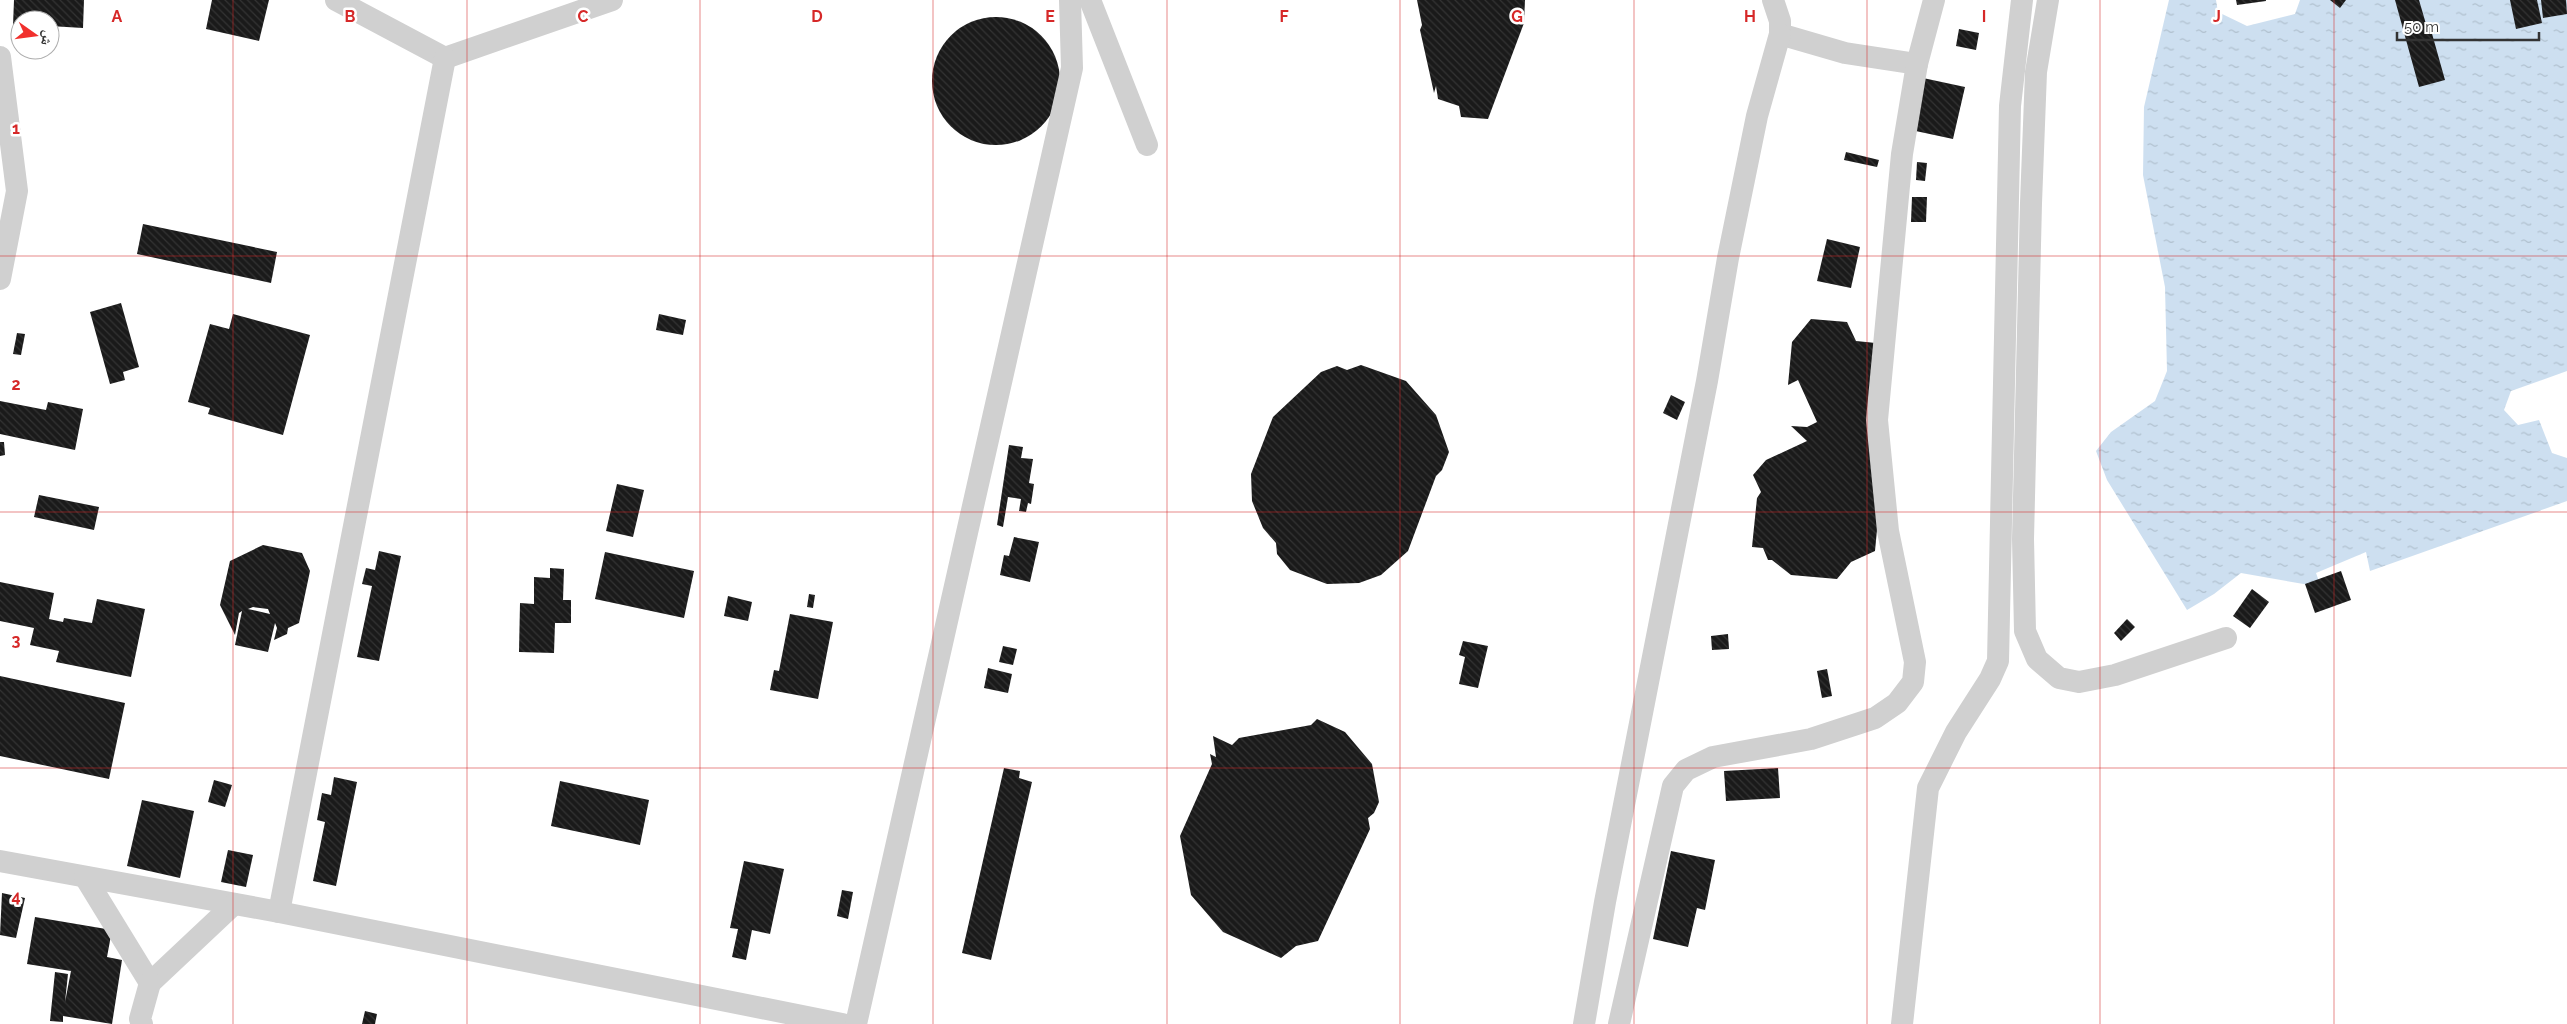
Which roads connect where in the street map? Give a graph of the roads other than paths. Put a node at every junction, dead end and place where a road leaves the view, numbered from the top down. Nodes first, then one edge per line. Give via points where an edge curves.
1 (336, 0) edge
2 (612, 0) edge
3 (1070, 0) edge
4 (1090, 0) edge
5 (1773, 0) edge
6 (1934, 0) edge
7 (2022, 0) edge
8 (2048, 0) edge
9 (1780, 34) junction
10 (0, 57) edge
11 (445, 58) junction
12 (1917, 64) junction
13 (1147, 145) dead end
14 (0, 279) edge
15 (2226, 638) dead end
16 (0, 861) edge
17 (85, 876) junction
18 (234, 904) junction
19 (279, 912) junction
20 (150, 983) junction
21 (142, 1024) edge
22 (842, 1024) edge
23 (856, 1024) edge
24 (1584, 1024) edge
25 (1619, 1024) edge
26 (1902, 1024) edge

1 - 11 lane
2 - 11 lane
3 - 23 lane via 1072,68
4 - 13 lane
5 - 9 lane via 1780,21
6 - 12 lane
7 - 26 lane via 2010,106 1998,661 1956,732 1928,788
8 - 15 lane via 2036,72 2031,203 2024,529 2026,630 2037,659 2059,678 2079,682 2115,675
9 - 12 lane via 1845,53
9 - 24 lane via 1758,116 1728,258
10 - 14 lane via 17,192
11 - 19 lane
12 - 25 lane via 1902,154 1877,420 1888,531 1915,662 1912,682 1896,703 1875,718 1811,739 1713,757 1678,777 1663,825
16 - 17 lane
17 - 18 lane
17 - 20 lane
18 - 19 lane
18 - 20 lane
19 - 22 lane
20 - 21 lane via 140,1019

